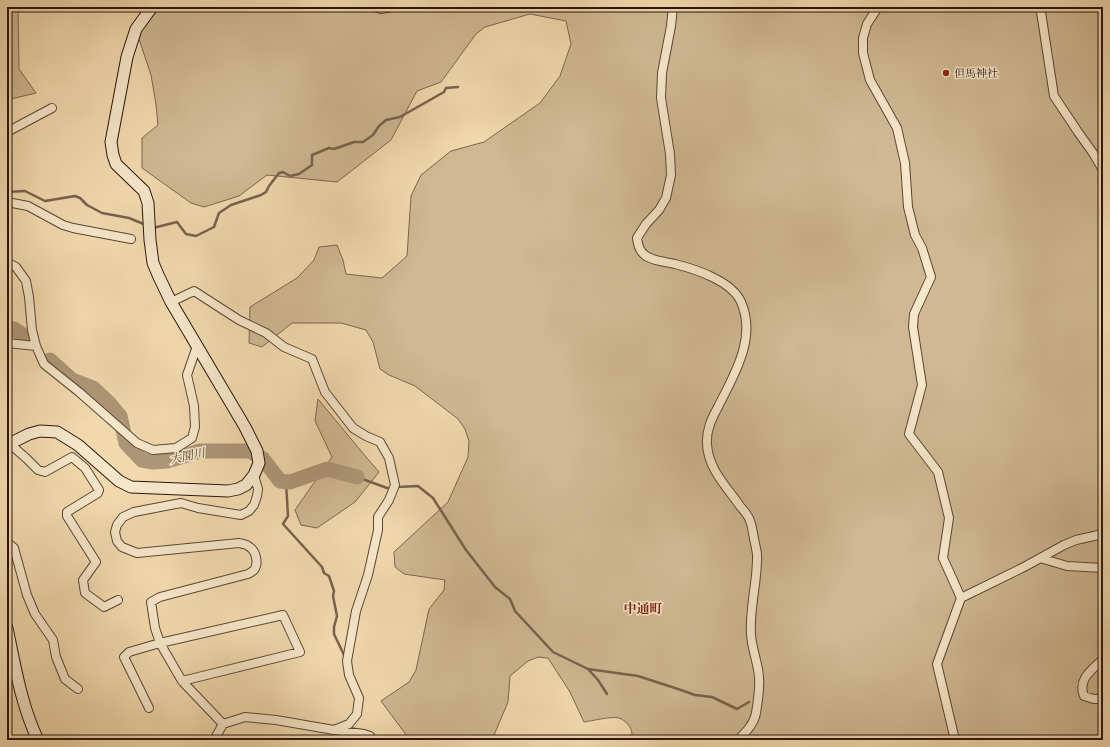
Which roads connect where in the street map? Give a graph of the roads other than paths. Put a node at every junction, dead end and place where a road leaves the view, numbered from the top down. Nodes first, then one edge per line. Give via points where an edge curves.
1 (152, 7) edge
2 (375, 7) edge
3 (391, 7) edge
4 (673, 7) edge
5 (878, 7) edge
6 (1038, 7) edge
7 (52, 108) dead end
8 (7, 132) edge
9 (1103, 170) edge
10 (7, 202) edge
11 (131, 239) dead end
12 (7, 262) edge
13 (171, 302) junction
14 (7, 343) edge
15 (36, 346) junction
16 (197, 346) junction
17 (8, 444) edge
18 (254, 475) junction
19 (1103, 534) edge
20 (7, 542) edge
21 (1040, 558) junction
22 (1103, 568) edge
23 (961, 598) junction
24 (118, 600) dead end
25 (7, 628) edge
26 (160, 643) junction
27 (1103, 659) edge
28 (182, 682) junction
29 (78, 689) dead end
30 (1103, 699) edge
31 (149, 708) dead end
32 (223, 724) junction
33 (334, 730) junction
34 (38, 740) edge
35 (214, 740) edge
36 (372, 740) edge
37 (738, 740) edge
38 (955, 740) edge

1 - 13 street via 136,29 127,58 111,142 116,164 144,191 148,203 153,263
2 - 3 street via 381,10
4 - 37 street via 662,73 661,98 671,176 666,198 637,238 639,249 646,256 690,268 722,282 741,301 746,321 744,347 734,375 710,424 707,443 710,463 750,520 757,552 751,615 751,636 759,675 756,714 749,728
5 - 23 street via 867,24 863,38 863,53 870,80 897,128 904,163 908,207 915,235 931,277 914,314 913,327 922,386 909,434 938,472 949,518 943,558
6 - 9 street via 1041,12 1054,96
7 - 8 street
10 - 11 street via 28,206 73,228
12 - 15 street via 16,267 26,281
13 - 16 street
13 - 33 street via 194,291 239,320 266,333 284,348 312,359 325,392 353,428 380,442 389,458 395,485 378,517 378,530 368,575 356,611 347,661 349,675 359,698 357,714 349,724
14 - 15 street
15 - 16 street via 44,364 137,443 153,450 176,448 192,438 195,427 194,406 187,375
16 - 18 street via 257,451 259,463
17 - 18 street via 40,431 57,432 78,446 119,481 132,487 228,491 246,485
17 - 24 street via 38,470 45,472 72,457 84,468 99,490 98,493 67,512 67,516 96,562 83,580 85,593 104,607
18 - 26 street via 257,496 250,511 241,515 181,503 134,512 123,517 117,525 117,541 122,547 136,554 238,543 248,545 256,555 254,570 248,574 160,597 151,602
19 - 21 street via 1076,540
20 - 29 street via 14,548 35,614 53,640 56,658 65,679
21 - 22 street via 1067,566
21 - 23 street
23 - 38 street via 937,664
25 - 34 street via 25,706
26 - 28 street
26 - 28 street via 283,615 300,652
26 - 31 street via 129,652 124,656
27 - 30 street via 1086,676 1082,691 1084,696
28 - 32 street
32 - 33 street via 245,717
32 - 35 street
33 - 36 street via 364,734

